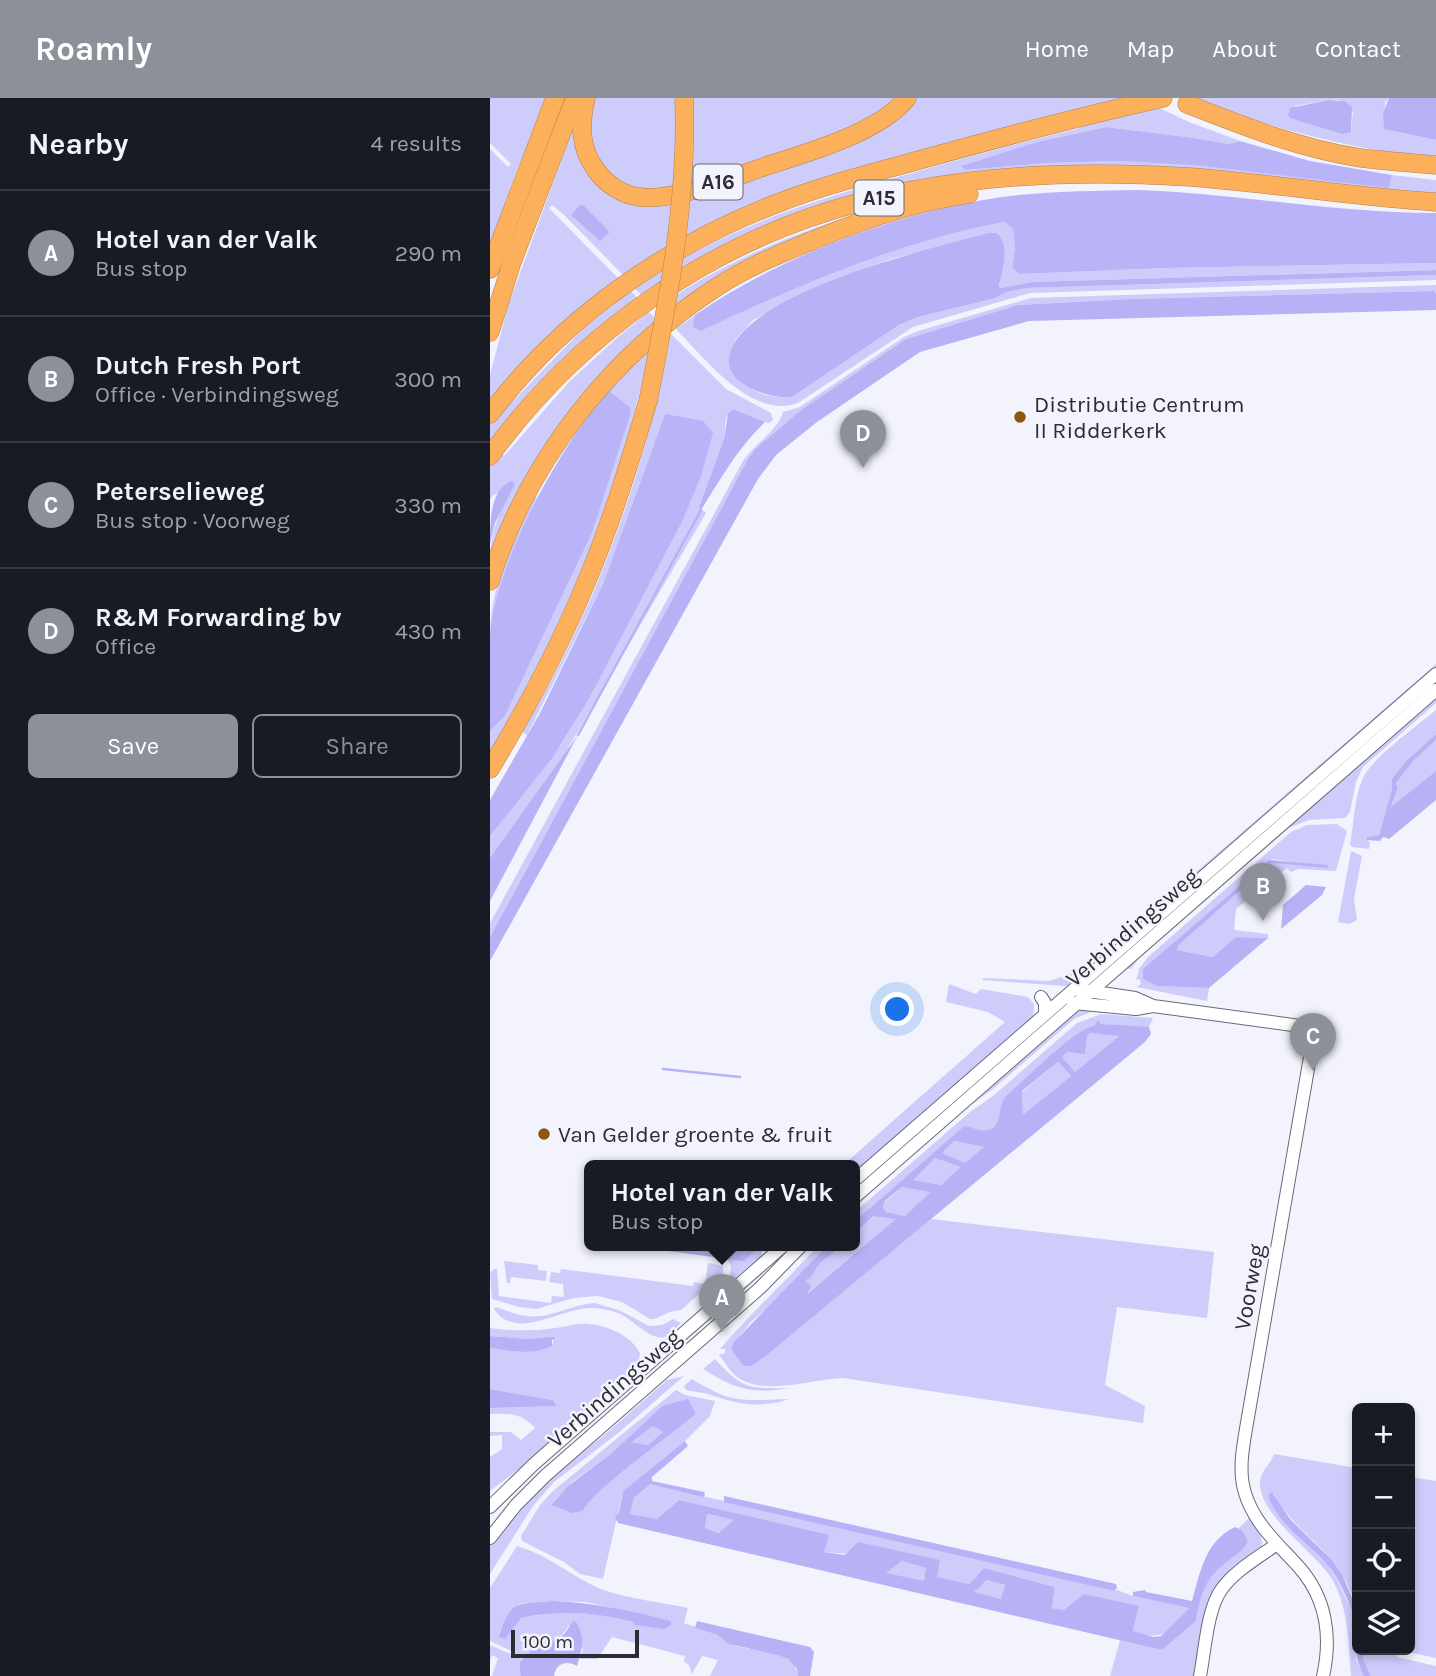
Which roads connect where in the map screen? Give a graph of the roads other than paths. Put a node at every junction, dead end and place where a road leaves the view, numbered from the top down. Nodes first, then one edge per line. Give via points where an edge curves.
1 (555, 98) edge
2 (575, 98) edge
3 (586, 98) edge
4 (684, 98) edge
5 (907, 98) edge
6 (1163, 98) edge
7 (1187, 104) dead end
8 (1436, 165) edge
9 (1121, 174) junction
10 (1436, 202) edge
11 (490, 269) edge
12 (490, 332) edge
13 (490, 414) edge
14 (495, 449) edge
15 (490, 581) edge
16 (1436, 674) edge
17 (1436, 690) edge
18 (490, 769) edge
19 (1110, 974) junction
20 (1075, 989) junction
21 (1091, 990) junction
22 (1117, 994) junction
23 (1041, 997) dead end
24 (1061, 1000) junction
25 (1076, 1003) junction
26 (1153, 1006) junction
27 (1045, 1014) junction
28 (860, 1176) edge
29 (860, 1192) edge
30 (777, 1251) edge
31 (796, 1251) edge
32 (490, 1507) edge
33 (490, 1538) edge
34 (1277, 1544) junction
35 (1200, 1676) edge
36 (1323, 1676) edge

1 - 11 highway
2 - 12 highway
3 - 5 highway, A16 via 582,132 591,163 613,187 648,198 706,186 794,157 876,124
4 - 18 highway, bridge via 679,210 648,401 587,580 550,662
6 - 13 highway, A15 via 993,139 789,199 723,225 613,293 550,347
7 - 8 highway via 1249,128 1331,151
9 - 10 highway, A15
9 - 14 highway, A15 via 958,184 858,203 732,251 633,311 566,369
9 - 15 highway, A15, bridge via 1080,183 955,196 891,212 793,248 736,276 657,331 614,372 562,436 518,511
16 - 20 street, Verbindingsweg
17 - 19 street, Verbindingsweg
19 - 21 street, Verbindingsweg
19 - 22 street
20 - 21 street
20 - 24 street, Verbindingsweg
21 - 22 street
21 - 25 street, Verbindingsweg
22 - 26 street
23 - 27 street
24 - 25 street
24 - 27 street, Verbindingsweg
25 - 26 street via 1136,1009
25 - 29 street, Verbindingsweg
26 - 34 street, Voorweg via 1315,1028 1243,1447 1248,1501
27 - 28 street, Verbindingsweg
30 - 32 street, Verbindingsweg
31 - 33 street, Verbindingsweg via 545,1476
34 - 35 street via 1219,1592
34 - 36 street, Voorweg via 1306,1576 1322,1607 1328,1641

